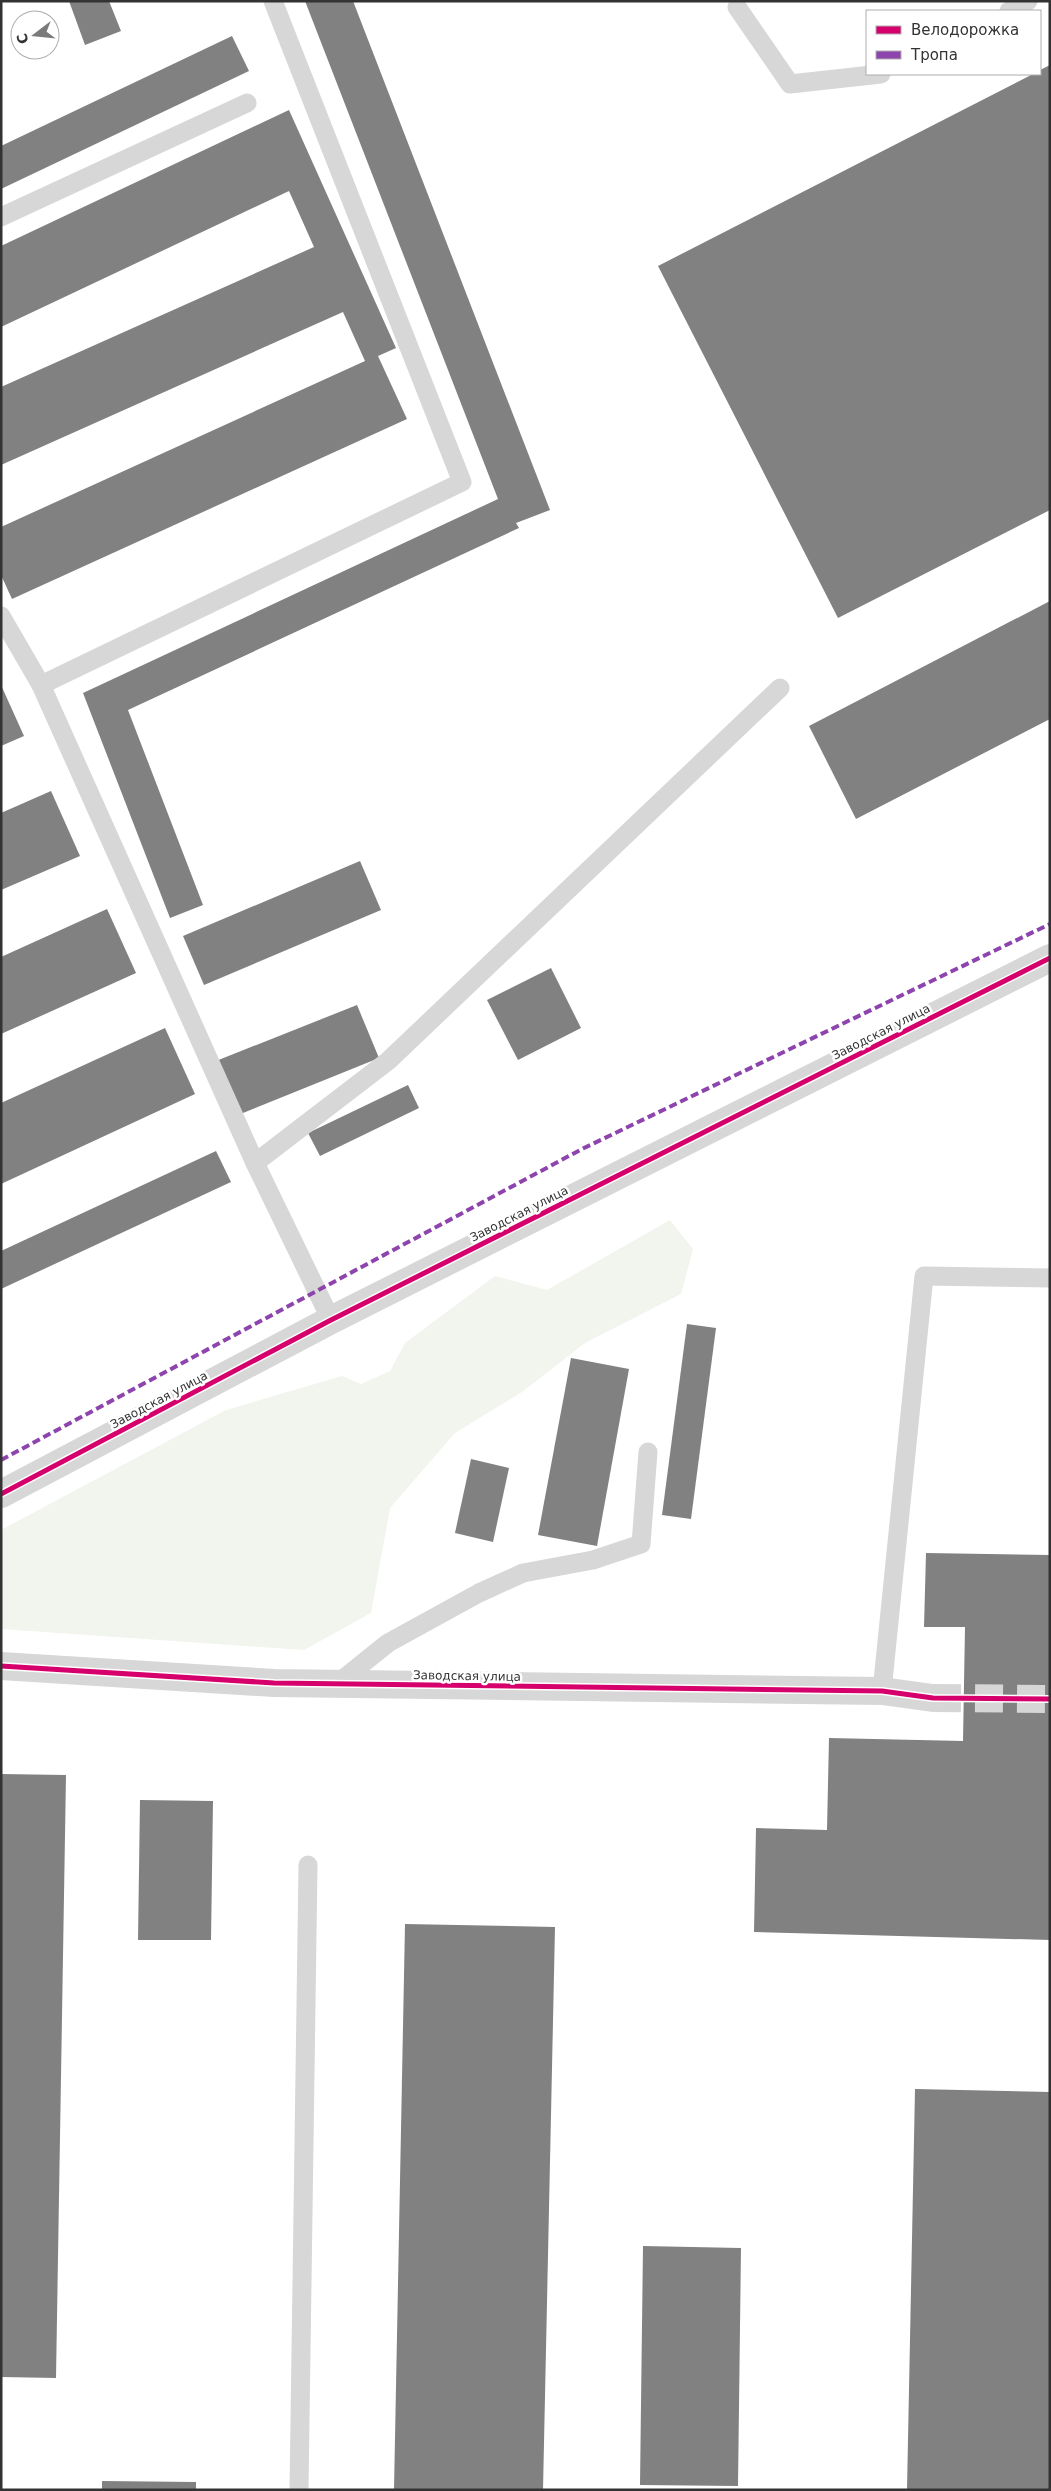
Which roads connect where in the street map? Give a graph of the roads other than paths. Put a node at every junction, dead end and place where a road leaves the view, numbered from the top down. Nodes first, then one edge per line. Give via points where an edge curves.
1 (273, 1) edge
2 (1028, 1) edge
3 (737, 7) dead end
4 (1011, 10) edge
5 (872, 75) edge
6 (247, 103) dead end
7 (1, 217) edge
8 (1, 616) edge
9 (41, 685) junction
10 (780, 688) dead end
11 (1050, 958) edge
12 (255, 1163) junction
13 (1050, 1278) edge
14 (331, 1320) junction
15 (648, 1452) dead end
16 (1, 1494) edge
17 (1, 1666) edge
18 (337, 1684) junction
19 (882, 1692) junction
20 (933, 1698) tunnel mouth
21 (308, 1865) dead end
22 (299, 2490) edge

1 - 9 lane via 462,482
2 - 4 lane
3 - 5 lane via 790,84
6 - 7 lane
8 - 9 lane
9 - 12 lane
10 - 12 lane via 388,1062
11 - 14 street, Заводская улица
12 - 14 lane
13 - 19 lane via 924,1276
14 - 16 street, Заводская улица
15 - 18 lane via 641,1544 593,1560 523,1573 479,1593 388,1643
17 - 18 street, Заводская улица
18 - 19 street, Заводская улица
19 - 20 street, Заводская улица
21 - 22 lane

